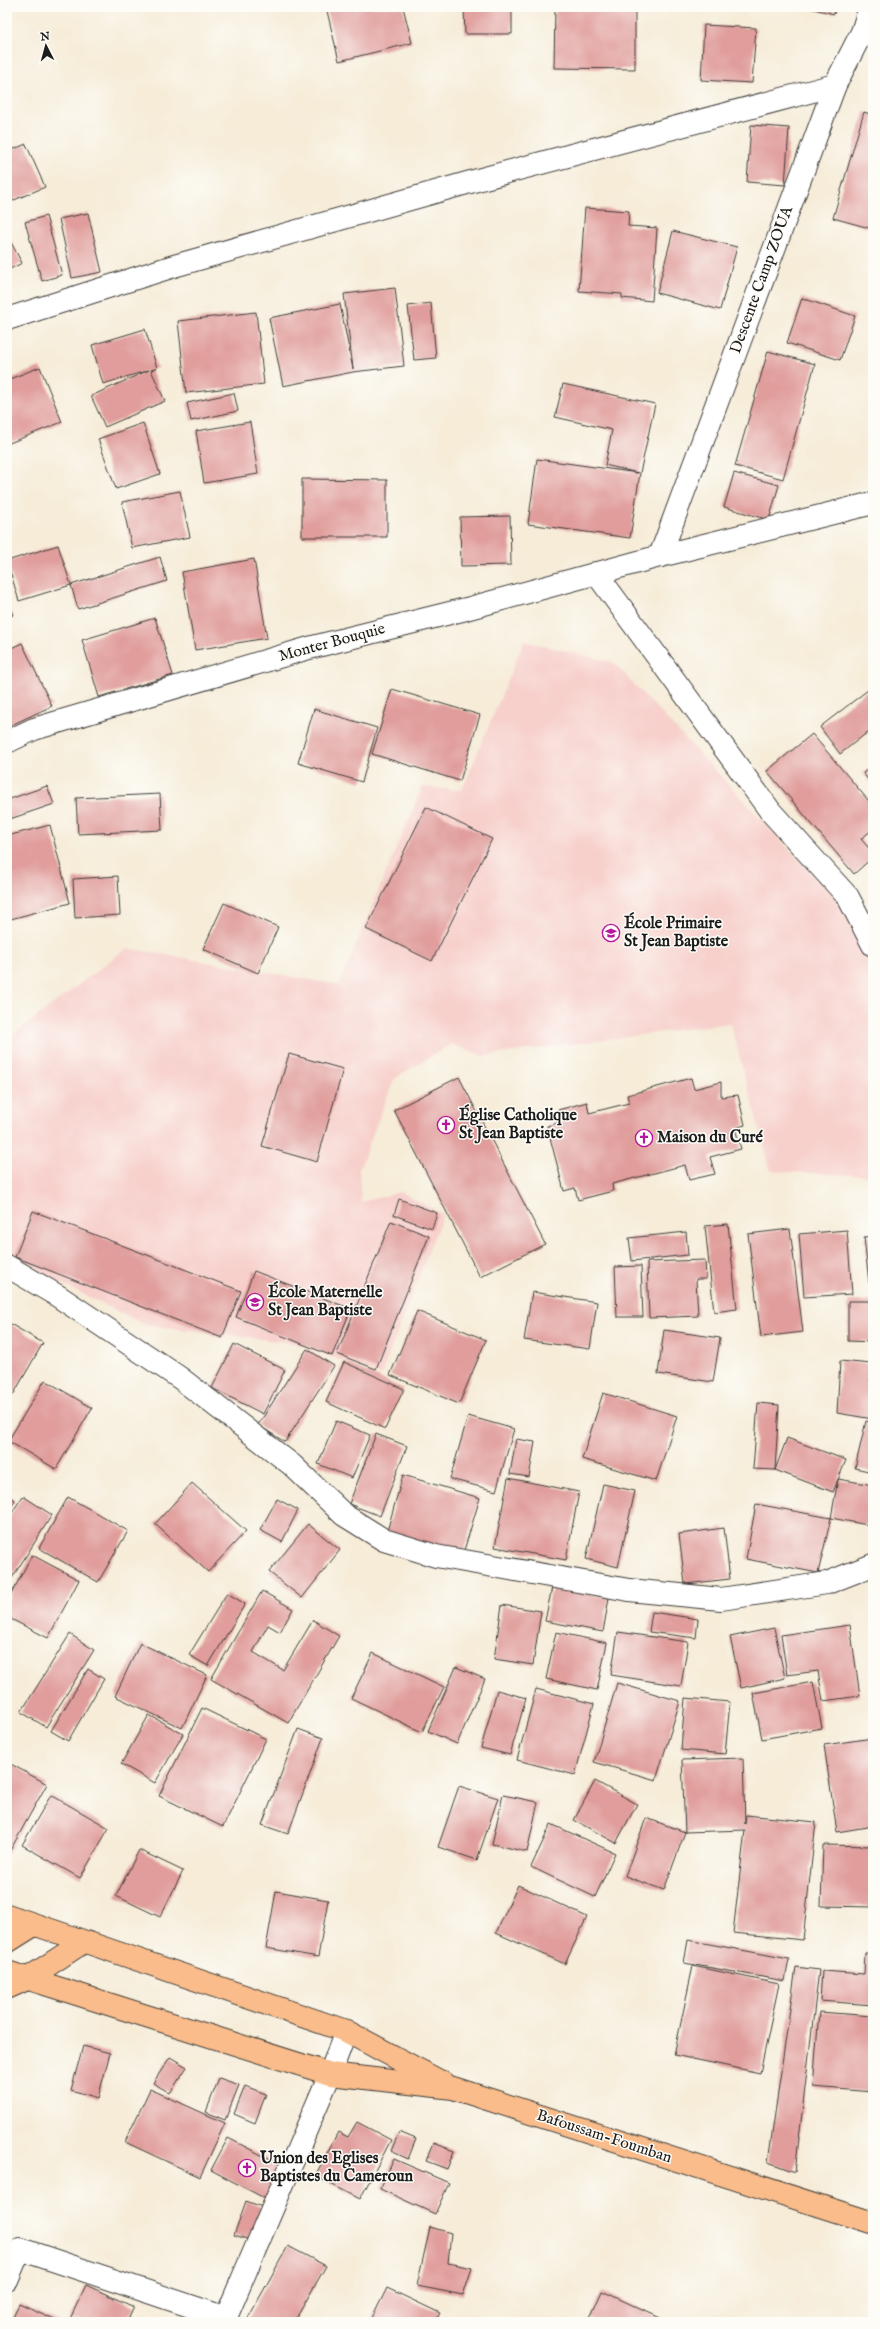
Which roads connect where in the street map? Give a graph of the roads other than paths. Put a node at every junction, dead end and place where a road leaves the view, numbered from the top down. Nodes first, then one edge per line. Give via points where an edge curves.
1 (870, 7) edge
2 (835, 85) junction
3 (7, 319) edge
4 (873, 503) edge
5 (660, 556) junction
6 (596, 574) junction
7 (7, 742) edge
8 (873, 945) edge
9 (7, 1266) edge
10 (873, 1565) edge
11 (7, 1915) edge
12 (34, 1925) junction
13 (7, 1942) edge
14 (82, 1943) junction
15 (17, 1976) edge
16 (7, 1988) edge
17 (346, 2032) junction
18 (330, 2074) junction
19 (453, 2088) junction
20 (873, 2223) edge
21 (13, 2247) edge
22 (7, 2280) edge
23 (225, 2320) edge

1 - 2 street, Descente Camp ZOUA via 862,32
2 - 3 street via 481,179 181,264
2 - 5 street, Descente Camp ZOUA
4 - 5 street, Monter Bouquie
5 - 6 street, Monter Bouquie
6 - 7 street, Monter Bouquie via 309,648 34,729
6 - 8 street via 771,812 848,897
9 - 10 street via 58,1296 180,1378 292,1465 344,1515 384,1540 436,1556 629,1590 722,1599 827,1583
11 - 12 main road
12 - 13 main road
12 - 14 main road
14 - 15 main road
14 - 17 main road
15 - 16 main road
15 - 18 main road, Bafoussam-Foumban
17 - 18 street
17 - 19 main road
18 - 19 main road, Bafoussam-Foumban
18 - 23 street
19 - 20 main road, Bafoussam-Foumban
21 - 22 street
21 - 23 street

